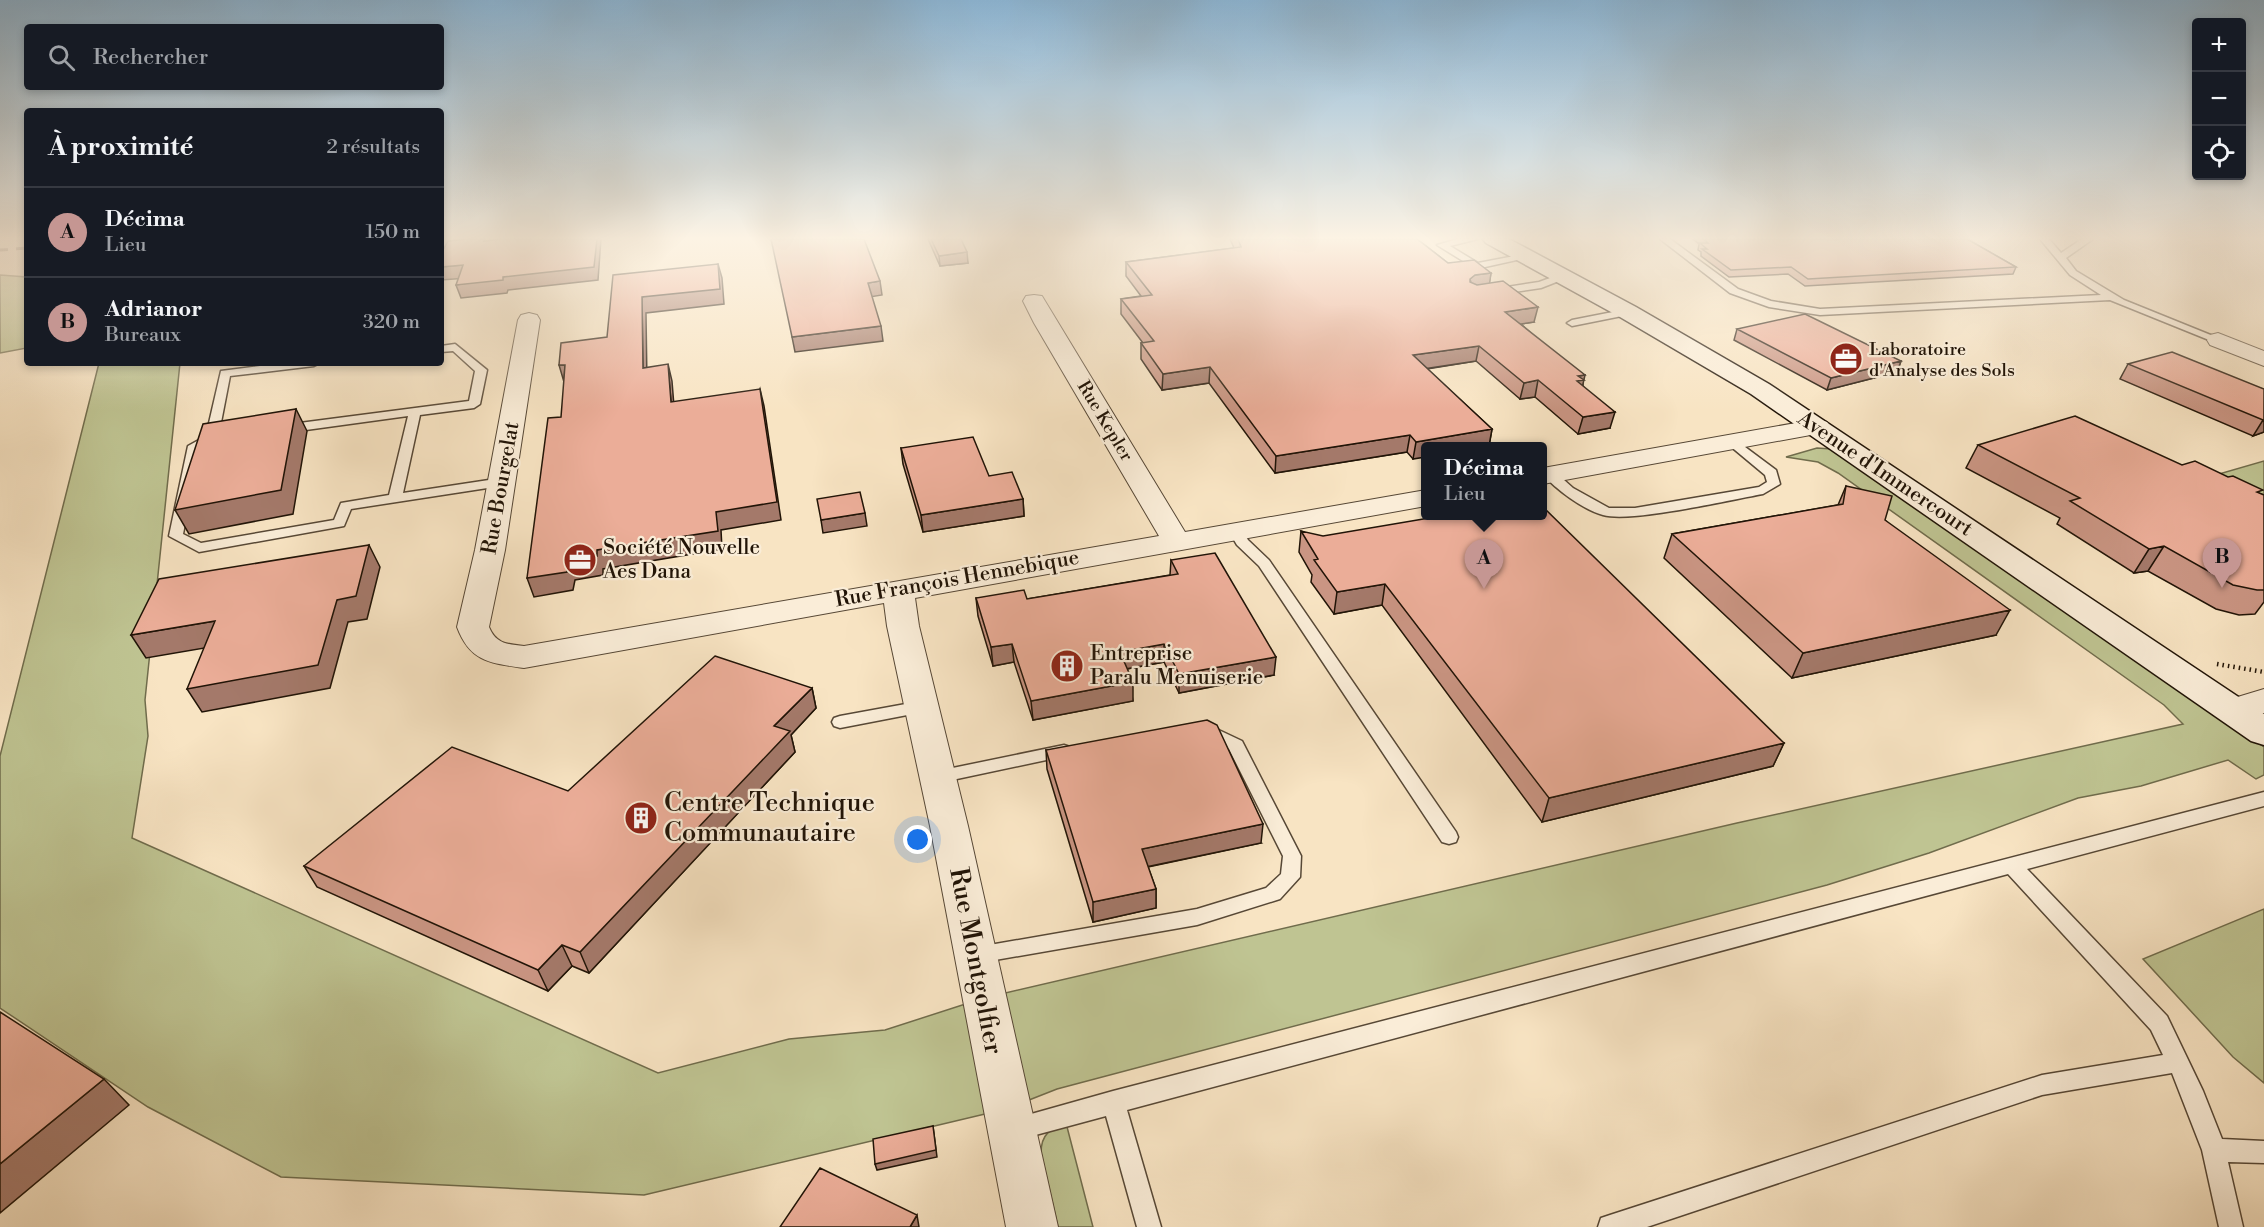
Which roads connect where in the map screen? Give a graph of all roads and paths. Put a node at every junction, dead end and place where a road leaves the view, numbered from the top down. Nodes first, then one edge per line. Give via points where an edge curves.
1 (1598, 296) edge
2 (1748, 296) edge
3 (2112, 297) joint
4 (1034, 301) dead end
5 (1628, 312) junction
6 (529, 320) dead end
7 (1572, 323) dead end
8 (2218, 340) joint
9 (444, 349) edge
10 (2264, 359) edge
11 (287, 366) edge
12 (415, 412) junction
13 (1818, 427) junction
14 (269, 431) edge
15 (1733, 442) junction
16 (1547, 475) edge
17 (1547, 476) edge
18 (502, 482) junction
19 (395, 499) junction
20 (1421, 499) edge
21 (1235, 530) junction
22 (1176, 541) junction
23 (898, 590) junction
24 (488, 651) joint
25 (2211, 663) dead end
26 (2264, 672) edge
27 (2248, 705) edge
28 (921, 707) junction
29 (840, 722) dead end
30 (1185, 731) edge
31 (2264, 732) edge
32 (1084, 747) edge
33 (938, 777) junction
34 (2264, 800) edge
35 (1449, 837) dead end
36 (2012, 866) junction
37 (975, 955) junction
38 (2178, 1062) junction
39 (1113, 1102) junction
40 (1011, 1131) junction
41 (2214, 1150) junction
42 (2264, 1152) edge
43 (1032, 1227) edge
44 (1149, 1227) edge
45 (1610, 1227) edge
46 (2231, 1227) edge

1 - 5 main road, Avenue d'Immercourt
2 - 3 lane via 1769,304 1820,312
3 - 8 lane
4 - 22 street, Rue Kepler
5 - 7 lane
5 - 13 main road, Avenue d'Immercourt via 1728,369
6 - 18 street, Rue Bourgelat
8 - 10 street
9 - 12 lane via 455,347 481,370 474,404
11 - 19 lane via 225,373 218,437 194,446 176,537 199,548 339,524 346,506
12 - 14 lane
12 - 19 lane
13 - 15 street
13 - 27 main road, Avenue d'Immercourt via 2164,665
15 - 16 street
15 - 17 lane via 1771,473 1774,484 1763,490 1635,512 1606,512
18 - 19 lane
18 - 24 street, Rue Bourgelat via 473,627
20 - 21 street, Rue François Hennebique
21 - 22 street, Rue François Hennebique
21 - 35 lane via 1264,563
22 - 23 street, Rue François Hennebique
23 - 24 street, Rue François Hennebique via 524,657
23 - 28 street, Rue Montgolfier
25 - 26 path
27 - 31 main road, Avenue d'Immercourt
28 - 29 lane
28 - 33 street, Rue Montgolfier
30 - 37 lane via 1208,730 1236,745 1292,856 1290,876 1273,894 1197,917
32 - 33 lane
33 - 37 street, Rue Montgolfier
34 - 36 lane
36 - 38 lane via 2159,1023
36 - 39 lane
37 - 40 street, Rue Montgolfier
38 - 41 lane
38 - 45 lane via 2042,1085
39 - 40 lane
39 - 44 lane
40 - 43 street, Rue Montgolfier
41 - 42 lane
41 - 46 lane

